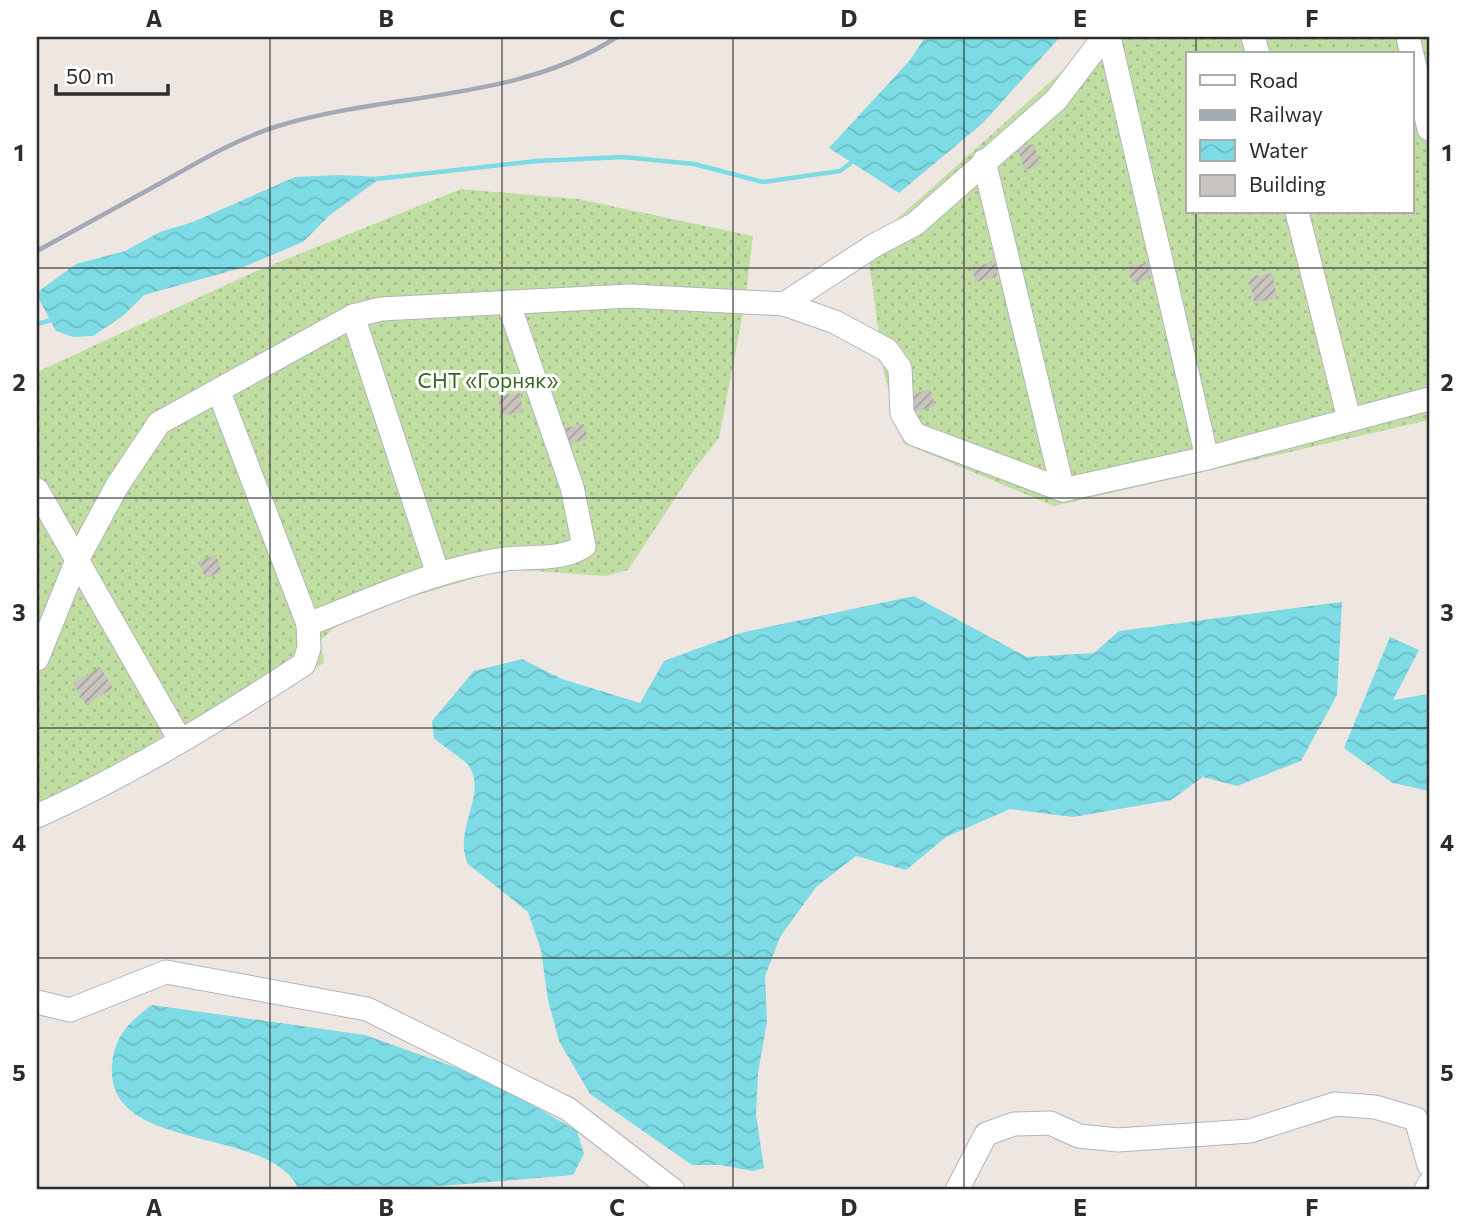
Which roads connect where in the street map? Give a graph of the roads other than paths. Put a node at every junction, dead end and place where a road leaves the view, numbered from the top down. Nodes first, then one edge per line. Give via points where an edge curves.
1 (1104, 37) edge
2 (1110, 37) edge
3 (1414, 63) edge
4 (1429, 129) edge
5 (984, 160) junction
6 (1298, 214) edge
7 (508, 302) junction
8 (784, 303) junction
9 (353, 316) junction
10 (219, 392) junction
11 (1429, 399) edge
12 (1349, 419) junction
13 (1207, 458) junction
14 (37, 490) edge
15 (1063, 490) junction
16 (76, 560) junction
17 (438, 574) junction
18 (307, 624) junction
19 (37, 659) edge
20 (180, 740) junction
21 (37, 816) edge
22 (37, 1002) edge
23 (1429, 1165) edge
24 (1429, 1184) edge
25 (673, 1190) edge
26 (957, 1190) edge
27 (1426, 1190) edge

1 - 5 street via 1056,100
2 - 13 street
3 - 4 street
5 - 8 street via 915,224
5 - 15 street
6 - 12 street
7 - 8 street via 630,296
7 - 9 street via 381,309
7 - 17 street via 572,487 583,546 574,552 504,559
8 - 15 street via 835,322 887,350 900,368 902,413 914,434
9 - 10 street
9 - 17 street
10 - 16 street via 159,423
10 - 18 street
11 - 12 street
12 - 13 street
13 - 15 street
14 - 16 street
16 - 19 street
16 - 20 street
17 - 18 street
18 - 20 street via 309,648 304,664
20 - 21 street via 106,785
22 - 25 street via 70,1010 166,972 367,1009 568,1109
23 - 26 street via 1416,1119 1375,1107 1335,1104 1250,1131 1118,1140 1079,1136 1050,1123 1014,1124 986,1134
24 - 27 street

